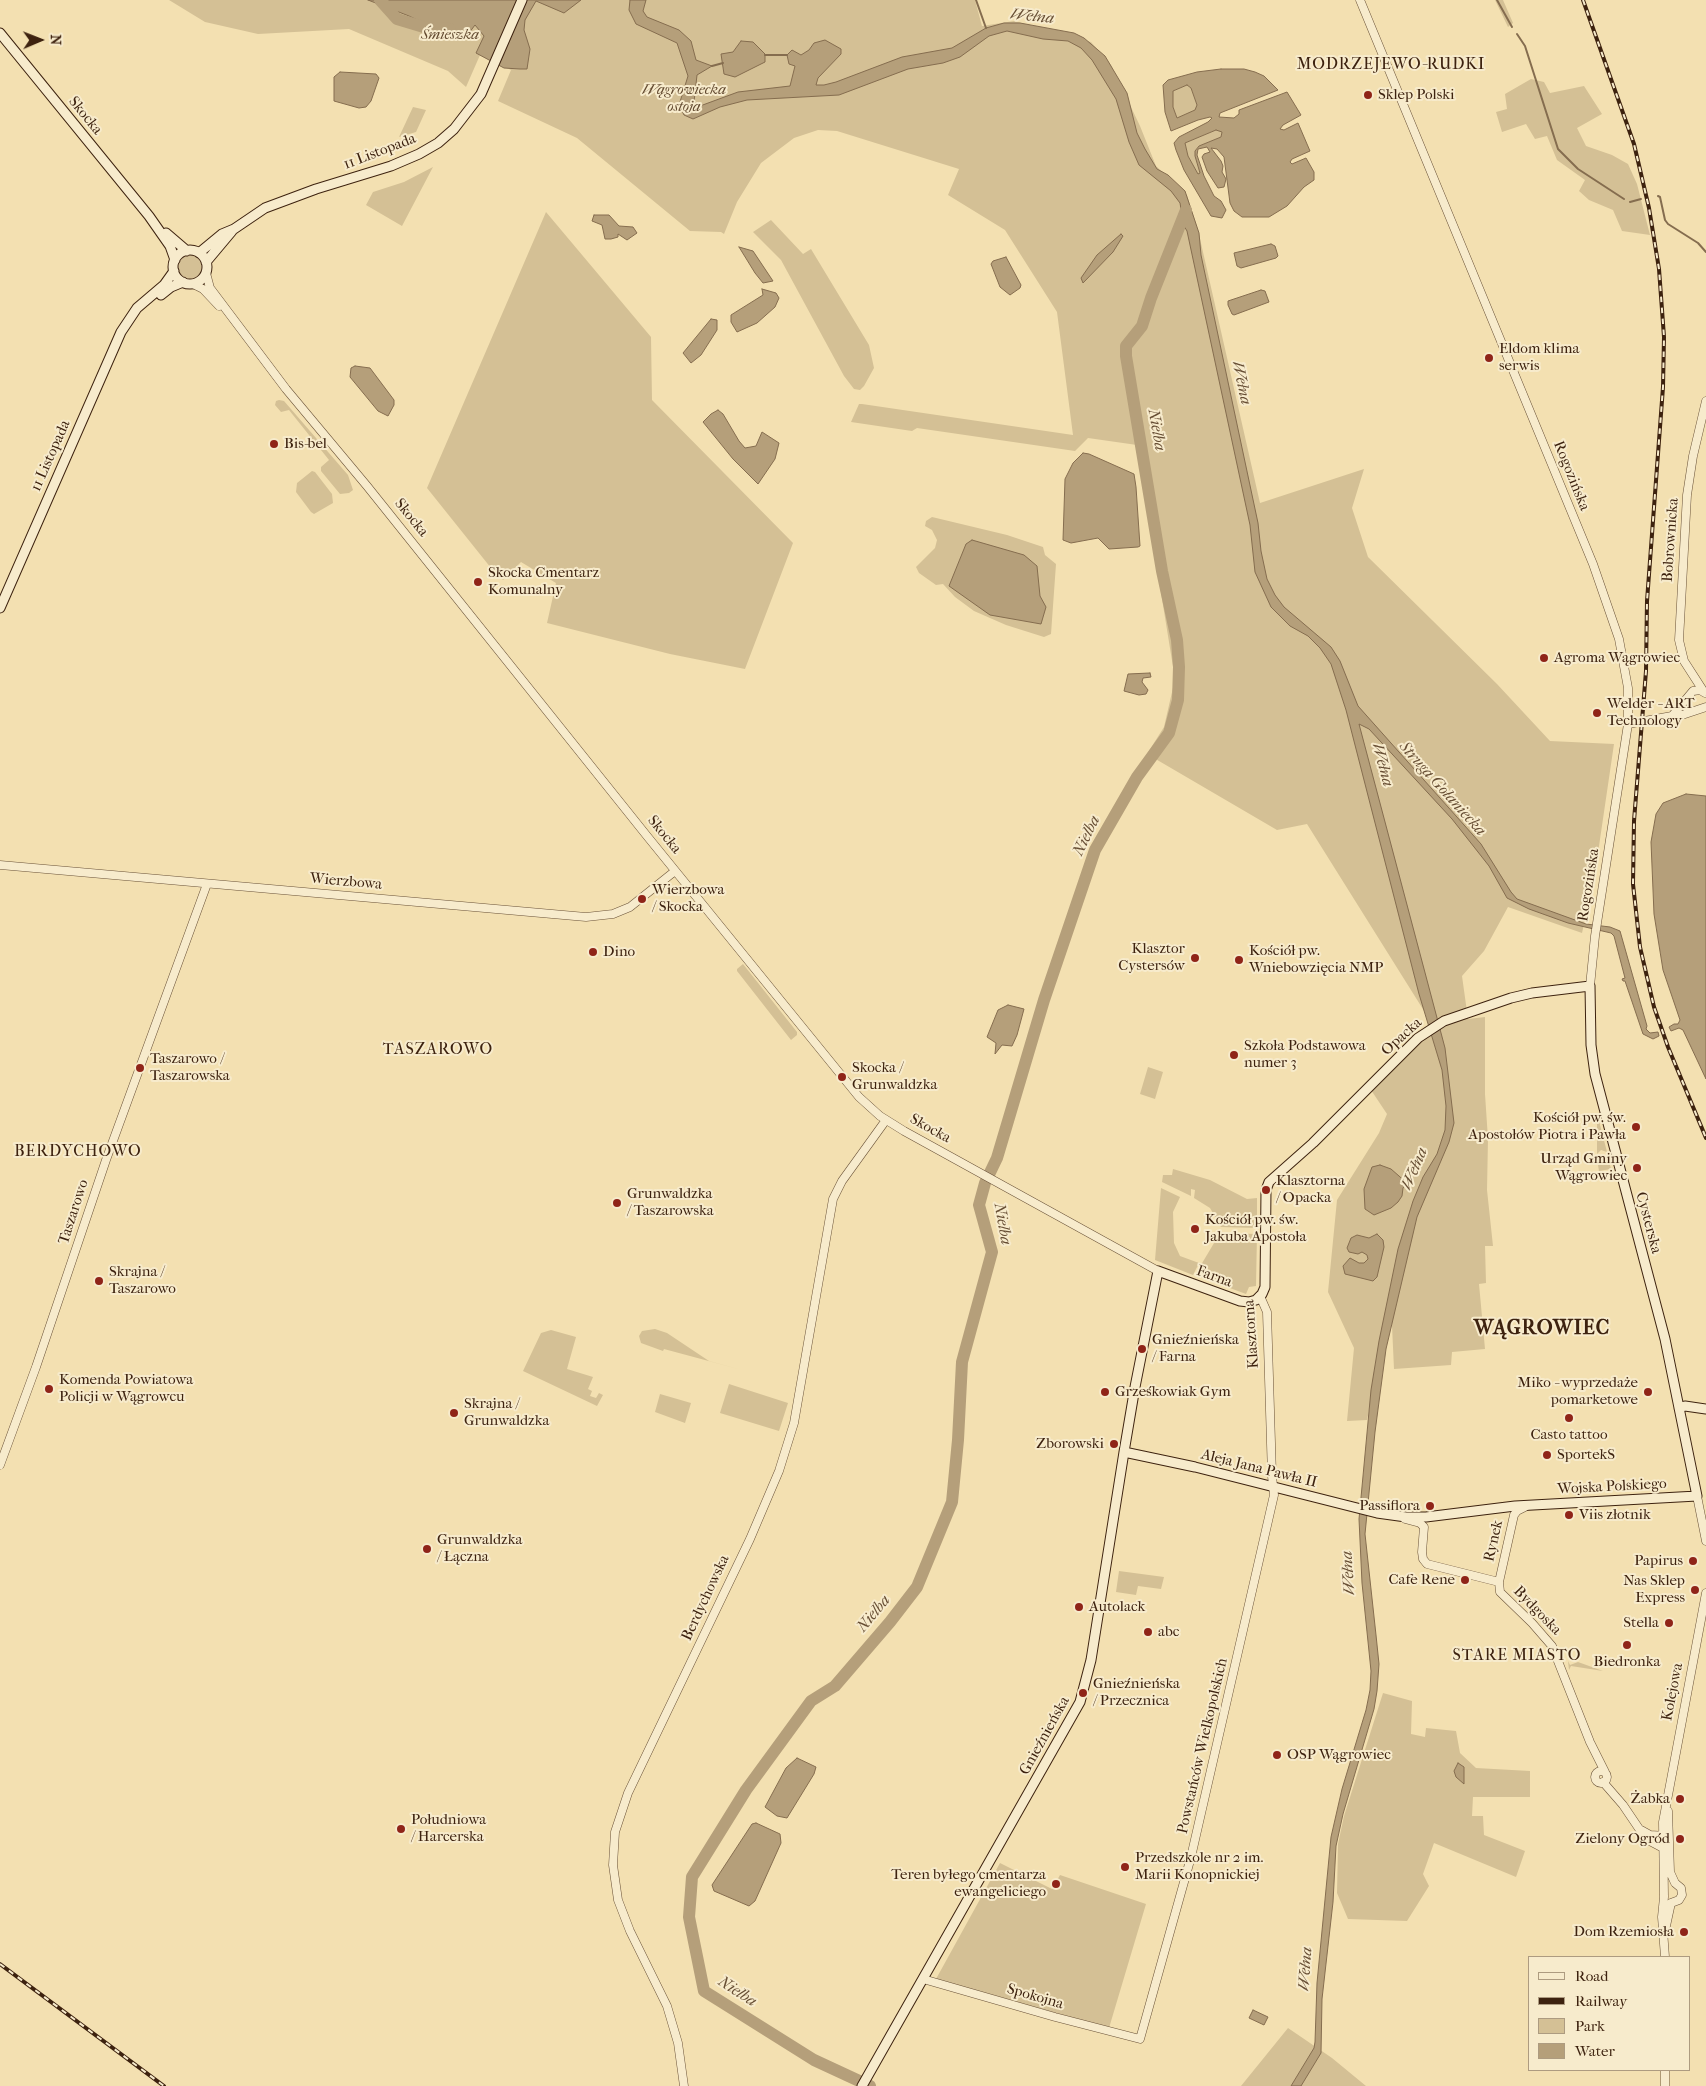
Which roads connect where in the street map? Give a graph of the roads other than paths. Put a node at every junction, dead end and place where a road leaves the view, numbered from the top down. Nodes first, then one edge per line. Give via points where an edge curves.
1 (522, 0) edge
2 (1360, 0) edge
3 (0, 33) edge
4 (149, 216) junction
5 (234, 229) junction
6 (187, 251) junction
7 (199, 253) junction
8 (175, 260) junction
9 (206, 262) junction
10 (174, 271) junction
11 (206, 273) junction
12 (183, 282) junction
13 (193, 284) junction
14 (130, 318) junction
15 (232, 318) junction
16 (1706, 402) edge
17 (0, 608) edge
18 (1695, 678) junction
19 (1705, 693) edge
20 (1691, 694) junction
21 (1703, 707) edge
22 (1672, 716) junction
23 (1628, 724) junction
24 (0, 865) edge
25 (675, 871) junction
26 (207, 884) junction
27 (1590, 986) junction
28 (886, 1120) junction
29 (1271, 1180) joint
30 (1158, 1271) junction
31 (1260, 1296) junction
32 (1679, 1408) junction
33 (1706, 1409) edge
34 (1124, 1452) junction
35 (0, 1465) edge
36 (1273, 1487) junction
37 (1697, 1496) junction
38 (1529, 1505) junction
39 (1386, 1515) junction
40 (1706, 1541) edge
41 (1499, 1582) junction
42 (1706, 1593) edge
43 (1640, 1829) junction
44 (1666, 1836) junction
45 (1663, 1848) junction
46 (1676, 1884) junction
47 (1664, 1893) junction
48 (1671, 1903) junction
49 (1665, 1940) junction
50 (1665, 1956) edge
51 (923, 1979) junction
52 (1140, 2038) joint
53 (1665, 2071) edge
54 (684, 2086) edge
55 (862, 2086) edge
56 (1665, 2086) edge

1 - 5 main road, 11 Listopada via 481,94 454,129 438,143 391,166 265,208
2 - 23 street, Rogozińska via 1606,597 1626,677
3 - 4 main road, Skocka
4 - 6 main road, Skocka
4 - 8 main road, Skocka via 170,246
5 - 7 main road, 11 Listopada via 222,234
5 - 9 main road, 11 Listopada
6 - 7 main road
6 - 8 main road
7 - 9 main road
8 - 10 main road
9 - 11 main road
10 - 12 main road
10 - 14 main road, 11 Listopada
11 - 13 main road
11 - 15 street, Skocka via 210,288
12 - 13 main road
12 - 14 main road, 11 Listopada via 171,287
13 - 15 street, Skocka via 203,289
14 - 17 main road, 11 Listopada
15 - 25 street, Skocka
16 - 18 street, Bobrownicka via 1687,495 1679,634 1682,658
18 - 19 street, Bobrownicka
18 - 20 street
19 - 20 street via 1700,690
20 - 21 street via 1691,706
20 - 22 street
21 - 22 street
22 - 23 street
23 - 27 street, Rogozińska
24 - 26 street, Wierzbowa
25 - 26 street, Wierzbowa via 630,908 586,917
25 - 28 street, Skocka via 842,1077 866,1104
26 - 35 street, Taszarowo via 106,1160
27 - 29 main road, Opacka via 1532,993 1454,1017 1423,1034
27 - 32 main road, Cysterska via 1590,1028 1599,1091 1665,1338
28 - 30 street, Skocka
28 - 54 street, Berdychowska via 842,1181 833,1199 794,1423 779,1471 628,1793 615,1832 613,1865 618,1900 668,2006 678,2042
29 - 31 main road, Klasztorna via 1266,1190 1266,1284
30 - 31 main road, Farna via 1240,1301 1249,1302
30 - 34 main road, Gnieźnieńska
31 - 36 street, Klasztorna via 1267,1312
32 - 33 main road
32 - 37 main road
34 - 36 main road, Aleja Jana Pawła II
34 - 51 main road, Gnieźnieńska via 1091,1660 1080,1702
36 - 39 main road, Aleja Jana Pawła II
36 - 52 street, Powstańców Wielkopolskich via 1274,1495 1235,1671 1180,1898
37 - 38 main road, Wojska Polskiego
37 - 40 street
38 - 39 main road, Rynek via 1426,1517
38 - 41 street, Rynek via 1514,1515
39 - 41 street, Rynek via 1422,1525 1422,1556 1427,1564
41 - 43 street, Bydgoska via 1502,1596 1532,1623 1555,1651 1603,1776
42 - 44 street, Kolejowa via 1667,1797 1663,1822
43 - 44 street via 1650,1835
43 - 45 street, Bydgoska via 1649,1842
44 - 45 street, Kolejowa
44 - 46 street, Kolejowa via 1670,1872
45 - 47 street, Kolejowa
46 - 47 street via 1669,1884
46 - 48 street via 1682,1895
47 - 48 street
47 - 49 street, Kolejowa via 1662,1917
48 - 49 street
49 - 50 street
51 - 52 street, Spokojna
51 - 55 main road, Gnieźnieńska
53 - 56 street

